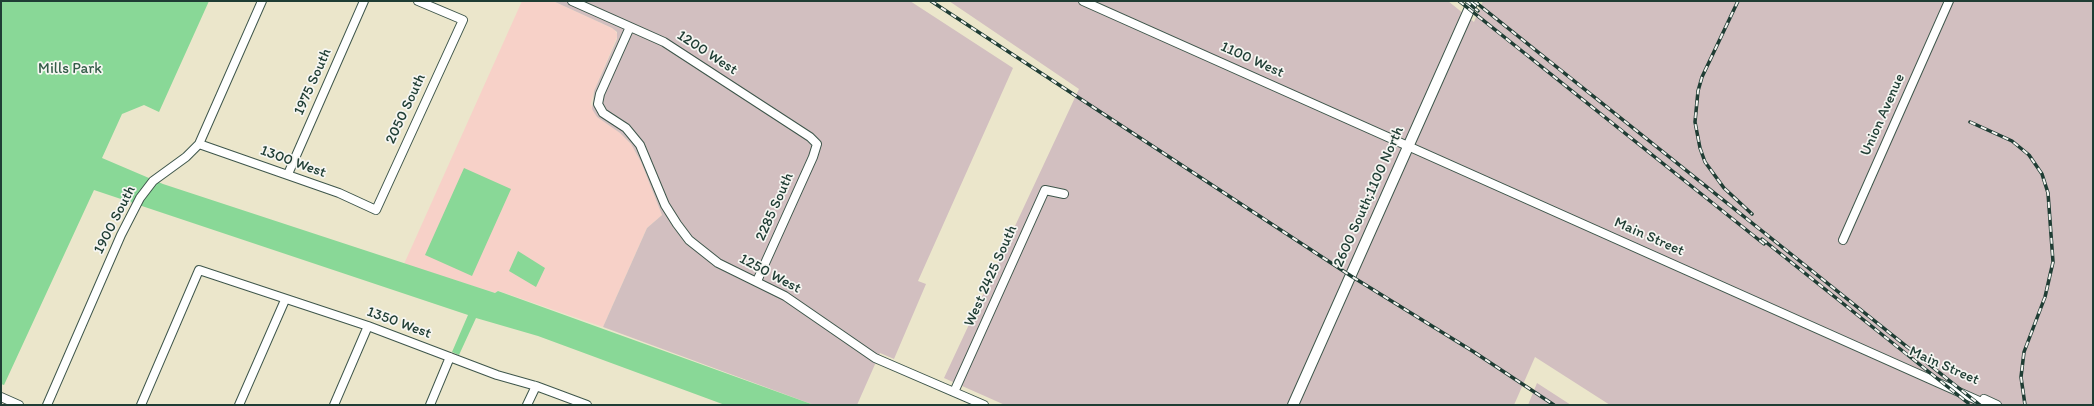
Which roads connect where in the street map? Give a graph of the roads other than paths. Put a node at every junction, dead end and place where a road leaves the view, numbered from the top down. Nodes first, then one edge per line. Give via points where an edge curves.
1 (262, 1) edge
2 (364, 1) edge
3 (418, 1) edge
4 (572, 1) edge
5 (1083, 1) edge
6 (1473, 1) edge
7 (1949, 1) edge
8 (630, 27) junction
9 (200, 144) junction
10 (817, 144) joint
11 (1408, 145) junction
12 (288, 174) junction
13 (1064, 194) dead end
14 (376, 210) joint
15 (1843, 240) dead end
16 (757, 281) junction
17 (286, 300) junction
18 (368, 326) junction
19 (1878, 355) junction
20 (450, 357) junction
21 (536, 386) junction
22 (954, 392) junction
23 (1, 397) edge
24 (19, 405) edge
25 (47, 405) edge
26 (142, 405) edge
27 (239, 405) edge
28 (334, 405) edge
29 (430, 405) edge
30 (528, 405) edge
31 (587, 405) edge
32 (984, 405) edge
33 (1293, 405) edge
34 (1988, 405) edge
35 (1997, 405) edge

1 - 9 street, 1900 South
2 - 12 street, 1975 South
3 - 14 street, 2050 South via 463,20
4 - 8 street, 1200 West
5 - 11 street, 1100 West
6 - 11 main road, 2600 South;1100 North
7 - 15 street, Union Avenue
8 - 10 street, 1200 West via 668,45
8 - 16 street, 1250 West via 598,98 599,108 626,128 640,144 665,205 689,240 718,263
9 - 12 street, 1300 West
9 - 25 street, 1900 South via 153,181 140,198 121,235
10 - 16 street, 2285 South
11 - 19 street, Main Street
11 - 33 main road, 2600 South;1100 North
12 - 14 street, 1300 West
13 - 22 street, West 2425 South via 1045,190
16 - 22 street, 1250 West via 785,296 875,358
17 - 18 street, 1350 West
17 - 26 street, 1350 West via 199,270
17 - 27 street
18 - 20 street, 1350 West
18 - 28 street
19 - 34 street, Main Street
19 - 35 street, Main Street via 1922,371
20 - 21 street, 1350 West via 497,375
20 - 29 street
21 - 30 street
21 - 31 street, 1350 West
22 - 32 street, 1250 West
23 - 24 street

